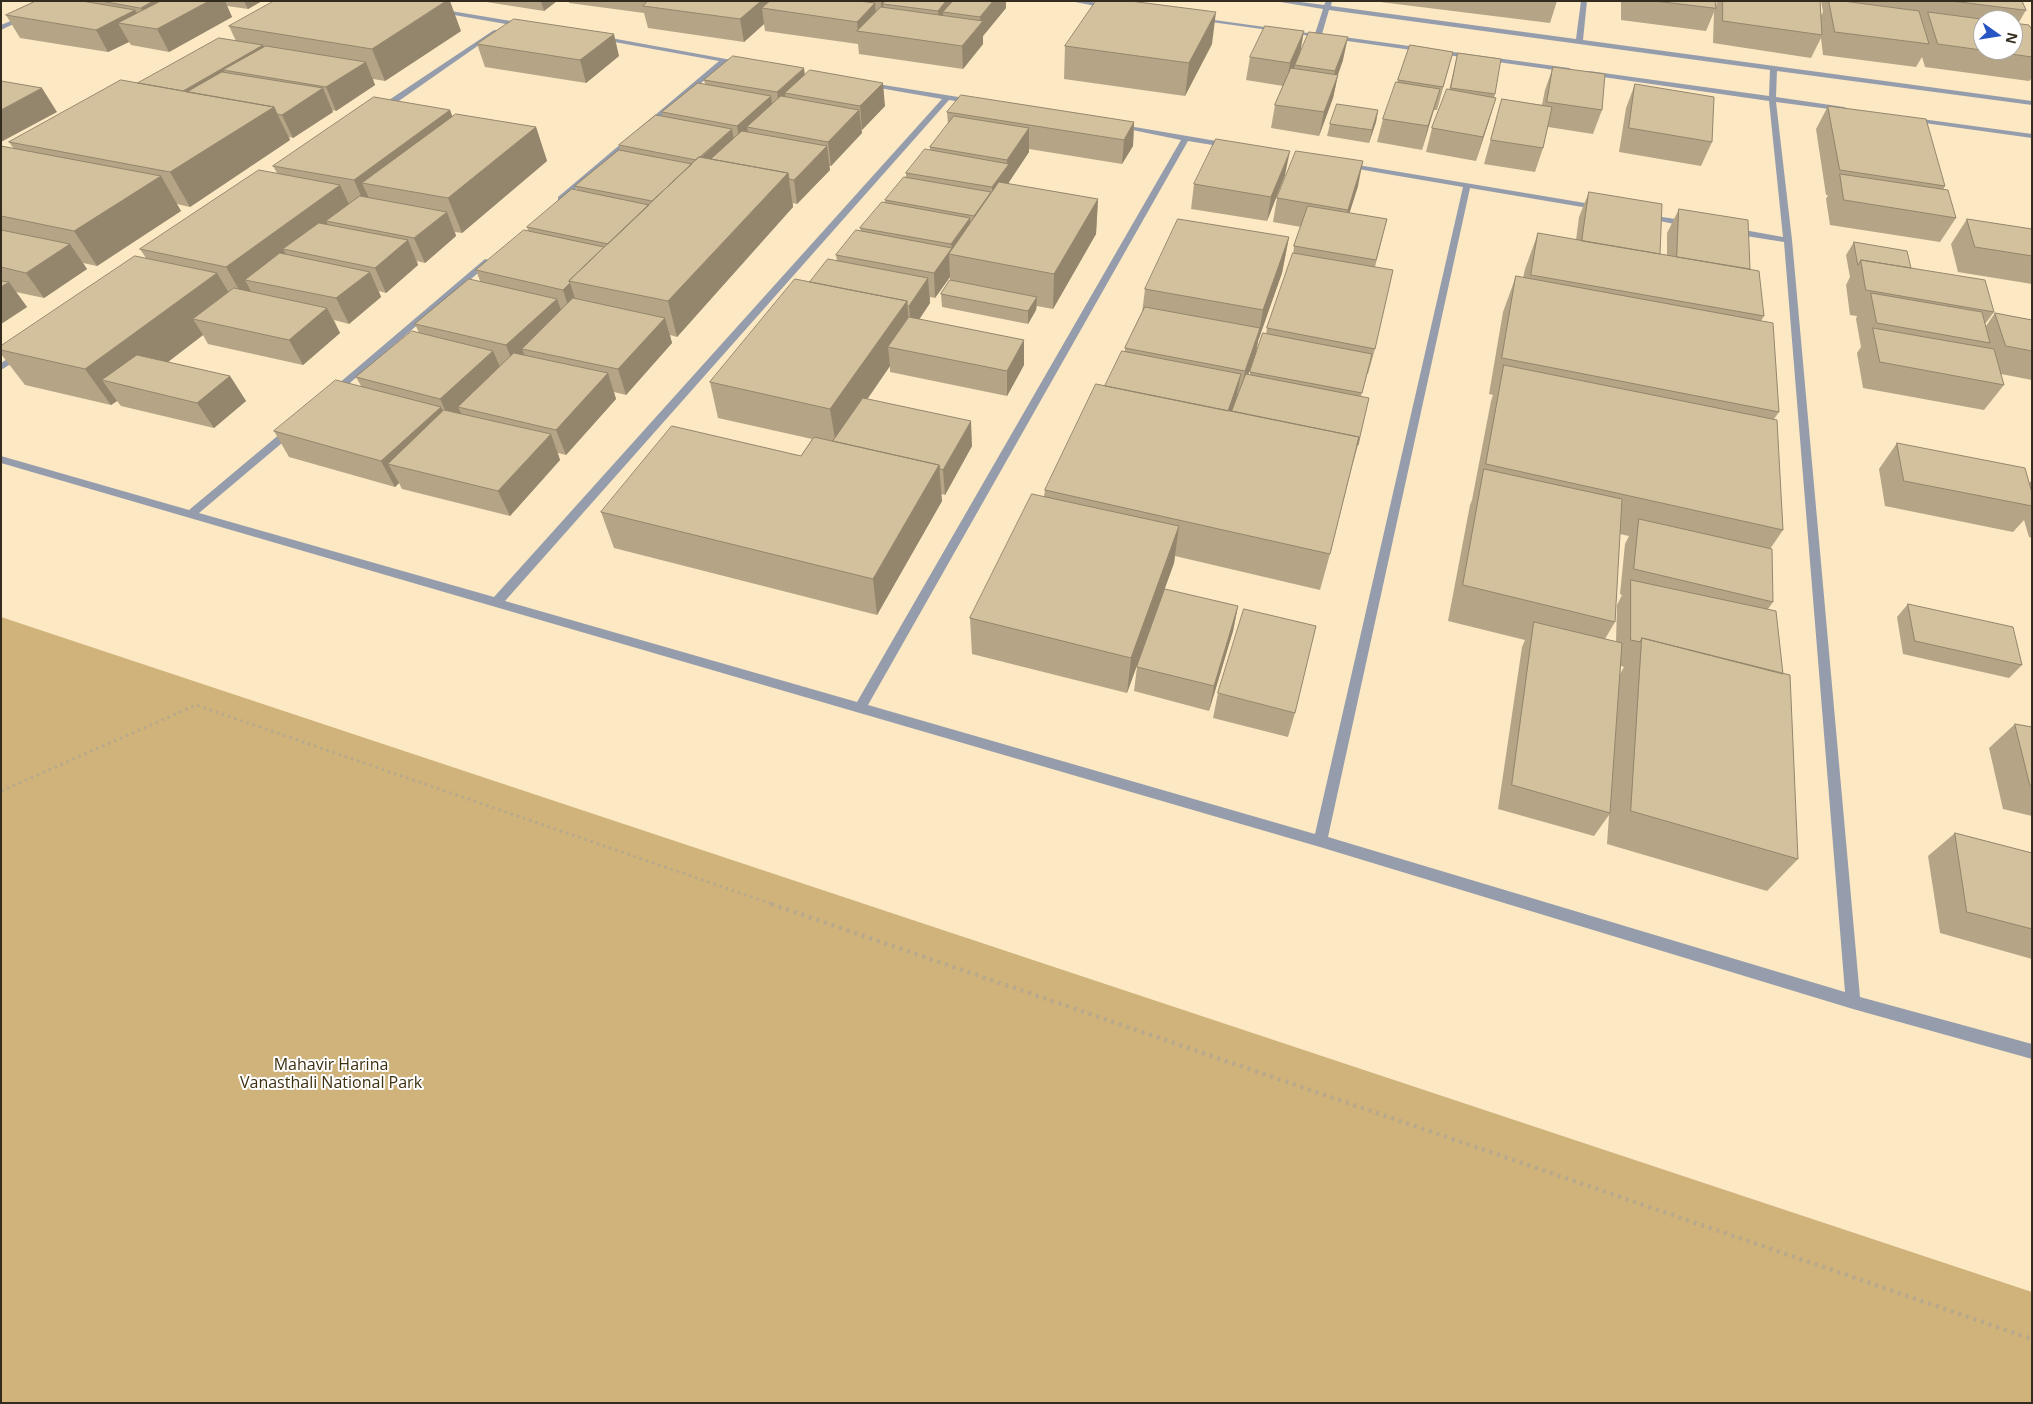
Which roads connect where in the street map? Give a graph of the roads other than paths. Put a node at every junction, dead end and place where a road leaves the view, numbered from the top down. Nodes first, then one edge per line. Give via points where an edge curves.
1 (1073, 1) edge
2 (1277, 1) edge
3 (1584, 1) edge
4 (1328, 5) edge
5 (1123, 8) edge
6 (429, 10) edge
7 (35, 13) edge
8 (1192, 19) edge
9 (508, 23) junction
10 (528, 26) edge
11 (1, 28) edge
12 (1318, 34) junction
13 (587, 36) edge
14 (1579, 43) junction
15 (724, 60) junction
16 (753, 65) edge
17 (1774, 68) junction
18 (1574, 71) edge
19 (1584, 73) edge
20 (860, 83) edge
21 (947, 98) junction
22 (1772, 100) junction
23 (2032, 102) edge
24 (985, 104) edge
25 (1849, 110) edge
26 (369, 117) edge
27 (1897, 117) edge
28 (1109, 125) edge
29 (2032, 136) edge
30 (1186, 138) junction
31 (1244, 148) edge
32 (1341, 164) edge
33 (1467, 186) junction
34 (552, 207) edge
35 (1613, 211) edge
36 (1633, 214) edge
37 (1701, 226) edge
38 (1720, 229) edge
39 (1788, 240) junction
40 (499, 252) edge
41 (26, 350) edge
42 (1, 367) edge
43 (326, 399) edge
44 (296, 425) edge
45 (1, 459) edge
46 (191, 514) junction
47 (496, 603) junction
48 (860, 708) junction
49 (1320, 841) junction
50 (1853, 1002) junction
51 (2032, 1052) edge

1 - 5 street
2 - 4 street
3 - 14 street
4 - 12 street
4 - 14 street
6 - 9 street
7 - 11 street
8 - 12 street
9 - 10 street
9 - 26 street
12 - 18 street
13 - 15 street
14 - 17 street
15 - 16 street
15 - 34 street
17 - 22 street
17 - 23 street
19 - 22 street
20 - 21 street
21 - 24 street
21 - 47 street
22 - 25 street
22 - 39 street
27 - 29 street
28 - 30 street
30 - 31 street
30 - 48 street
32 - 33 street
33 - 35 street
33 - 49 street
36 - 37 street
38 - 39 street
39 - 50 street
40 - 43 street
41 - 42 street
44 - 46 street
45 - 46 street
46 - 47 street
47 - 48 street
48 - 49 street
49 - 50 street
50 - 51 street

